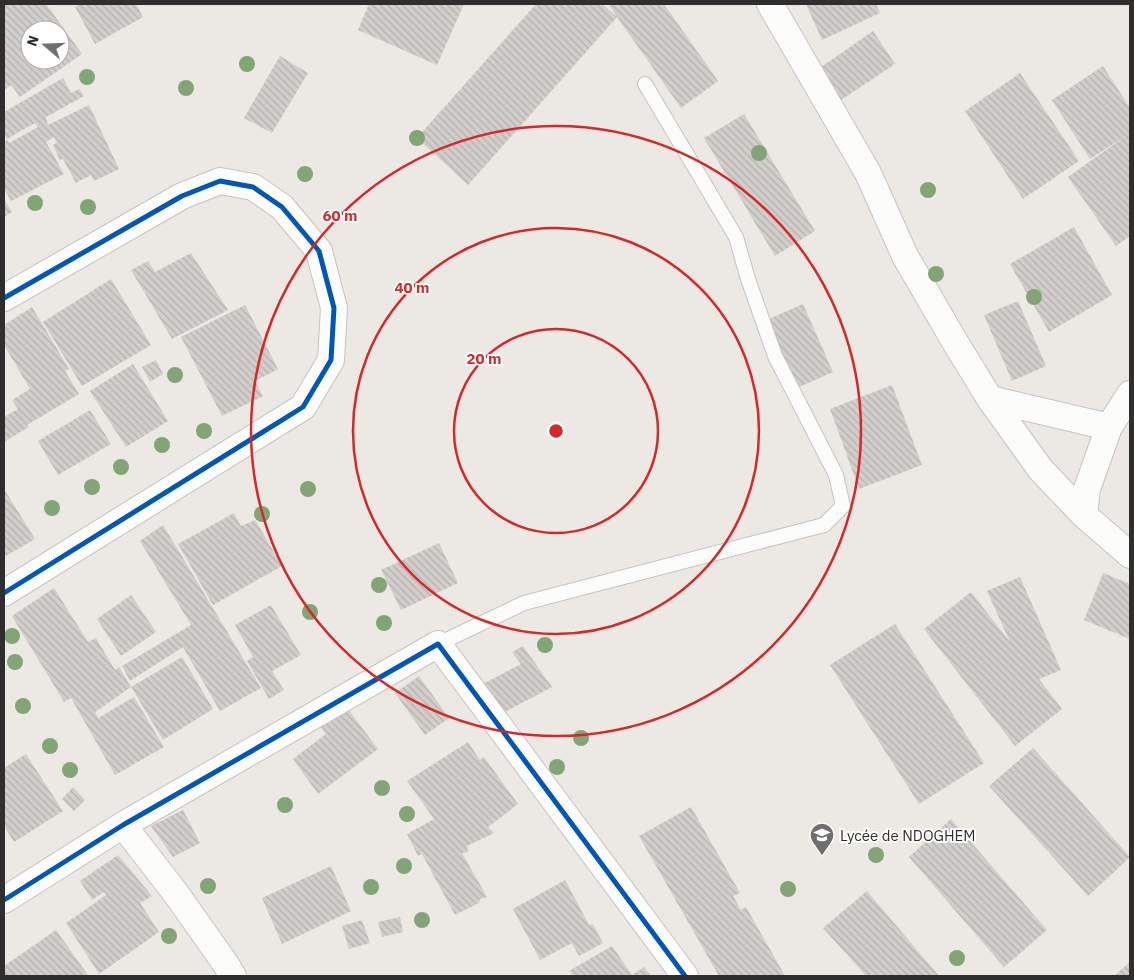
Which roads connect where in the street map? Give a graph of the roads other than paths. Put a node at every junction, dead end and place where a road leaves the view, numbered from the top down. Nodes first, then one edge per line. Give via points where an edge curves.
1 (770, 4) edge
2 (645, 84) dead end
3 (4, 298) edge
4 (1130, 394) edge
5 (990, 399) junction
6 (1109, 427) junction
7 (1084, 516) junction
8 (1130, 554) edge
9 (4, 593) edge
10 (438, 644) junction
11 (123, 825) junction
12 (4, 900) edge
13 (233, 976) edge
14 (685, 976) edge

1 - 5 street via 868,173 905,256
2 - 10 lane via 736,237 775,356 836,475 843,506 824,525 524,604
3 - 9 street via 182,196 220,181 253,188 282,207 318,251 334,308 331,360 303,408
4 - 6 street
5 - 6 street
5 - 7 street via 1041,470
6 - 7 street via 1087,489
7 - 8 street
10 - 11 street
10 - 14 street
11 - 12 street
11 - 13 street via 183,903

